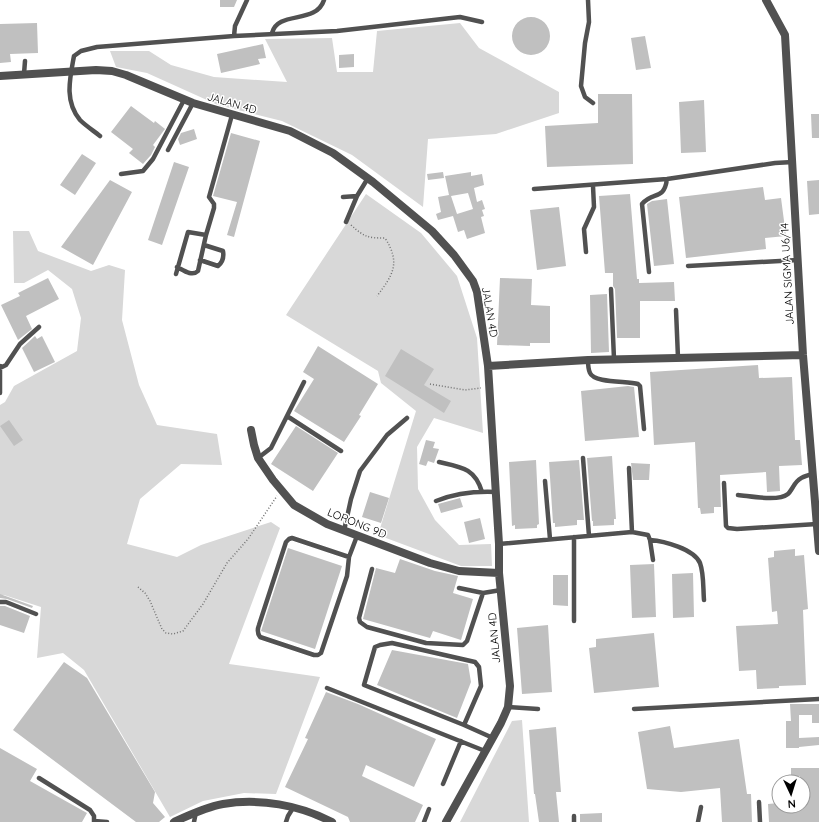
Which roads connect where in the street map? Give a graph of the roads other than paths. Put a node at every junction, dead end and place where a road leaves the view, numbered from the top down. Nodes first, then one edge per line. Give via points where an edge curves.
1 (247, 0) edge
2 (324, 0) edge
3 (588, 0) edge
4 (766, 0) edge
5 (482, 22) dead end
6 (272, 34) junction
7 (234, 36) junction
8 (25, 61) dead end
9 (71, 72) junction
10 (24, 74) junction
11 (0, 76) edge
12 (184, 100) junction
13 (193, 103) junction
14 (593, 103) dead end
15 (232, 115) junction
16 (100, 136) dead end
17 (168, 150) dead end
18 (793, 162) junction
19 (121, 174) dead end
20 (368, 178) junction
21 (666, 179) junction
22 (593, 186) junction
23 (534, 189) dead end
24 (357, 196) junction
25 (343, 197) dead end
26 (346, 222) road end
27 (206, 235) junction
28 (204, 245) junction
29 (586, 252) dead end
30 (200, 260) junction
31 (798, 260) junction
32 (688, 266) dead end
33 (177, 267) junction
34 (649, 272) dead end
35 (176, 274) dead end
36 (611, 288) dead end
37 (676, 310) dead end
38 (39, 327) dead end
39 (803, 355) junction
40 (678, 358) junction
41 (588, 360) junction
42 (614, 360) junction
43 (488, 366) junction
44 (0, 367) edge
45 (304, 382) dead end
46 (0, 393) edge
47 (286, 416) junction
48 (407, 418) dead end
49 (644, 429) dead end
50 (251, 430) dead end
51 (341, 451) dead end
52 (258, 458) junction
53 (583, 458) dead end
54 (439, 462) dead end
55 (629, 468) dead end
56 (814, 474) junction
57 (545, 481) dead end
58 (724, 484) dead end
59 (482, 492) junction
60 (496, 492) junction
61 (738, 495) dead end
62 (436, 501) dead end
63 (817, 524) junction
64 (344, 531) junction
65 (632, 532) junction
66 (357, 536) junction
67 (589, 536) junction
68 (574, 537) junction
69 (550, 539) junction
70 (650, 540) junction
71 (499, 544) junction
72 (819, 550) edge
73 (349, 557) junction
74 (653, 560) dead end
75 (372, 569) dead end
76 (499, 573) junction
77 (459, 588) dead end
78 (501, 590) junction
79 (484, 593) junction
80 (704, 600) dead end
81 (0, 602) edge
82 (36, 614) dead end
83 (574, 621) dead end
84 (327, 688) dead end
85 (819, 699) edge
86 (508, 707) junction
87 (538, 709) dead end
88 (634, 709) dead end
89 (464, 725) junction
90 (493, 738) junction
91 (461, 742) junction
92 (486, 751) junction
93 (39, 778) dead end
94 (443, 784) dead end
95 (759, 802) dead end
96 (701, 807) dead end
97 (293, 808) junction
98 (429, 809) dead end
99 (196, 812) junction
100 (574, 816) dead end
101 (94, 822) edge
102 (107, 822) edge
103 (174, 822) edge
104 (194, 822) edge
105 (286, 822) edge
106 (332, 822) edge
107 (424, 822) edge
108 (446, 822) edge
109 (574, 822) edge
110 (698, 822) edge
111 (760, 822) edge

1 - 7 lane via 235,26
2 - 6 lane via 315,12 285,20 276,26
3 - 14 lane via 589,22 581,86 585,97
4 - 18 street, JALAN SIGMA U6/14 via 785,35
5 - 6 lane via 460,17 337,31
6 - 7 lane
7 - 9 lane via 97,47 76,54
8 - 10 lane
9 - 10 street, JALAN 4D
9 - 12 street, JALAN 4D via 112,71
9 - 16 lane via 69,86 74,110 81,120
10 - 11 street, JALAN 4D
12 - 13 street, JALAN 4D
12 - 19 lane via 150,163 143,171
13 - 15 street, JALAN 4D
13 - 17 lane
15 - 20 street, JALAN 4D via 290,131 333,153
15 - 27 lane via 209,197 214,208
18 - 21 lane
18 - 31 street, JALAN SIGMA U6/14
20 - 24 lane
20 - 43 street, JALAN 4D via 432,231 454,254 472,281 477,292
21 - 22 lane
21 - 34 lane via 664,191 642,204
22 - 23 lane
22 - 29 lane via 594,207 584,229
24 - 25 lane
24 - 26 lane
27 - 28 lane
27 - 33 lane via 188,232
28 - 30 lane
28 - 30 lane via 223,251 224,256 218,266
30 - 33 lane via 196,273 192,274
31 - 32 lane
31 - 39 street, JALAN SIGMA U6/14
33 - 35 lane
36 - 42 lane
37 - 40 lane
38 - 44 lane via 20,344 6,365
39 - 40 street
39 - 56 street, JALAN SIGMA U6/14
40 - 42 street
41 - 42 street
41 - 43 street
41 - 49 lane via 593,377 630,382 640,386
43 - 60 street, JALAN 4D
44 - 46 lane
45 - 47 lane
47 - 51 lane
47 - 52 lane via 271,448
48 - 64 lane via 387,435 360,471
50 - 52 street, LORONG 9D
52 - 64 street, LORONG 9D via 294,505
53 - 67 lane
54 - 59 lane via 464,468 477,478
55 - 65 lane
56 - 61 lane via 797,480 790,493 785,496 777,498
56 - 63 street, JALAN SIGMA U6/14
57 - 69 lane
58 - 63 lane via 728,528
59 - 60 lane
59 - 62 lane via 454,494
60 - 71 street, JALAN 4D
63 - 72 street, JALAN SIGMA U6/14
64 - 66 street, LORONG 9D
65 - 67 lane
65 - 70 lane via 648,536
66 - 73 lane
66 - 76 street, LORONG 9D via 459,571
67 - 68 lane
68 - 69 lane
68 - 83 lane
69 - 71 lane
70 - 74 lane
70 - 80 lane via 668,542 698,559 702,571
71 - 76 street, JALAN 4D
73 - 73 lane via 347,576 318,655 258,635 257,630 288,539 292,538
75 - 79 lane via 360,622 367,627 426,643 463,645 468,641
76 - 78 street, JALAN 4D
77 - 79 lane
78 - 79 lane
78 - 86 street, JALAN 4D via 510,686
81 - 82 lane
84 - 91 lane
85 - 88 lane
86 - 87 lane
86 - 90 street, JALAN 4D
89 - 89 lane via 481,686 479,667 475,662 392,644 375,648 364,685
89 - 90 lane
90 - 92 street, JALAN 4D
91 - 92 lane
91 - 94 lane
92 - 108 street, JALAN 4D
93 - 101 lane via 90,810
95 - 111 lane
96 - 110 lane
97 - 99 street via 247,802 222,804
97 - 105 lane
97 - 106 street via 317,814
98 - 107 lane
99 - 103 street
99 - 104 lane
100 - 109 lane
101 - 102 lane

